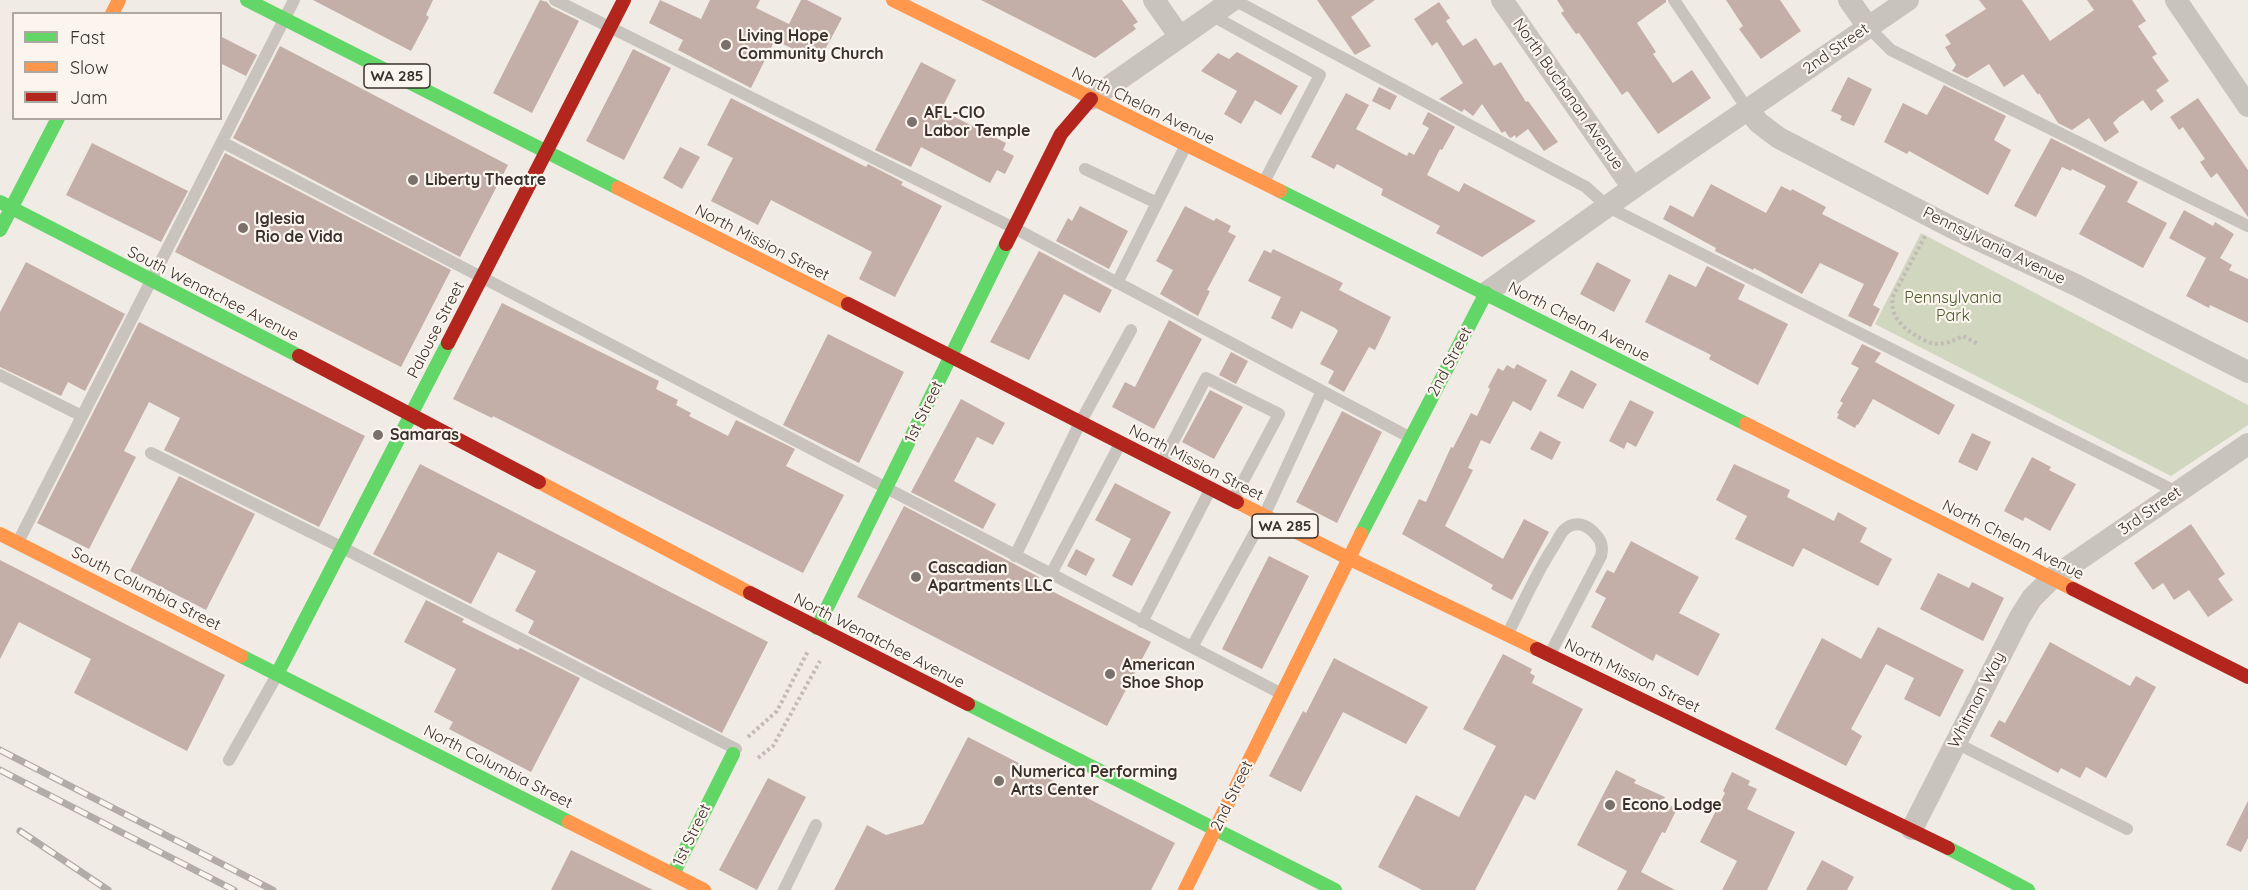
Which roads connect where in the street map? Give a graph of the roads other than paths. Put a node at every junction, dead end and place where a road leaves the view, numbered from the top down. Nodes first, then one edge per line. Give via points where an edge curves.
1 (247, 0) edge
2 (294, 0) edge
3 (555, 0) edge
4 (624, 0) edge
5 (893, 0) edge
6 (1154, 0) edge
7 (1234, 0) edge
8 (1502, 0) edge
9 (1674, 0) edge
10 (1849, 0) edge
11 (1908, 0) edge
12 (2176, 0) edge
13 (1211, 15) junction
14 (284, 19) junction
15 (1868, 27) junction
16 (609, 29) junction
17 (1180, 37) junction
18 (1090, 99) junction
19 (2248, 106) edge
20 (1748, 110) junction
21 (57, 120) edge
22 (222, 142) junction
23 (1186, 146) junction
24 (546, 152) junction
25 (1084, 169) dead end
26 (1263, 184) junction
27 (1633, 188) junction
28 (1157, 203) junction
29 (6, 205) edge
30 (1608, 207) junction
31 (2248, 226) edge
32 (1014, 228) junction
33 (0, 230) edge
34 (482, 277) junction
35 (151, 280) junction
36 (1117, 283) junction
37 (1486, 293) junction
38 (1131, 330) dead end
39 (951, 358) junction
40 (2248, 372) edge
41 (0, 375) edge
42 (1323, 391) junction
43 (411, 414) junction
44 (82, 416) junction
45 (1080, 423) junction
46 (1411, 438) junction
47 (1120, 443) junction
48 (2248, 444) edge
49 (152, 453) dead end
50 (1162, 464) junction
51 (886, 489) junction
52 (1210, 489) junction
53 (2177, 492) junction
54 (1233, 500) junction
55 (1264, 516) junction
56 (0, 534) edge
57 (17, 543) junction
58 (343, 548) junction
59 (1015, 556) junction
60 (1348, 558) junction
61 (1051, 574) junction
62 (2052, 578) junction
63 (1142, 622) junction
64 (818, 628) junction
65 (1507, 635) junction
66 (1192, 647) junction
67 (1550, 655) junction
68 (278, 674) junction
69 (2248, 677) edge
70 (1282, 694) junction
71 (1956, 743) junction
72 (735, 752) joint
73 (229, 760) dead end
74 (816, 825) dead end
75 (1912, 829) junction
76 (2127, 829) dead end
77 (1215, 831) junction
78 (673, 874) junction
79 (2016, 887) edge
80 (704, 890) edge
81 (784, 890) edge
82 (1185, 890) edge
83 (1335, 890) edge

1 - 14 main road, WA 285
2 - 14 lane
3 - 16 lane
4 - 16 main road, Palouse Street
5 - 18 main road, North Chelan Avenue via 927,12
6 - 17 street
7 - 13 street, 1st Street
7 - 30 lane via 1586,187
8 - 27 street, North Buchanan Avenue
9 - 20 lane
10 - 15 street
11 - 15 street, 2nd Street
12 - 19 street
13 - 17 street, 1st Street
13 - 26 lane via 1320,75
14 - 22 lane
14 - 24 main road, WA 285
15 - 20 street, 2nd Street
15 - 31 lane via 1891,50
16 - 24 main road, Palouse Street
16 - 32 lane
17 - 18 street, 1st Street
18 - 23 main road, North Chelan Avenue
18 - 32 main road, 1st Street via 1061,134
20 - 27 street, 2nd Street
20 - 40 street, Pennsylvania Avenue via 1779,138
21 - 29 main road
22 - 34 lane
22 - 35 lane
23 - 26 main road, North Chelan Avenue
23 - 28 lane
24 - 34 main road, Palouse Street
24 - 39 main road, North Mission Street / WA 285
25 - 28 lane
26 - 37 main road, North Chelan Avenue
27 - 30 street, 2nd Street
28 - 36 lane
29 - 33 main road
29 - 35 main road, South Wenatchee Avenue
30 - 37 street, 2nd Street
30 - 53 lane
32 - 36 lane
32 - 39 main road, 1st Street
34 - 43 main road, Palouse Street
34 - 51 lane
35 - 43 main road, South Wenatchee Avenue
35 - 44 lane
36 - 42 lane
37 - 46 main road, 2nd Street
37 - 62 main road, North Chelan Avenue
38 - 45 lane
39 - 45 main road, North Mission Street / WA 285
39 - 51 main road, 1st Street
41 - 44 lane
42 - 46 lane
42 - 55 lane
43 - 58 main road, Palouse Street
43 - 64 main road, North Wenatchee Avenue
44 - 57 lane
45 - 47 main road, North Mission Street / WA 285
45 - 59 lane
46 - 60 main road, 2nd Street
47 - 50 main road, North Mission Street / WA 285
47 - 61 lane
48 - 53 street, 3rd Street
49 - 58 lane
50 - 52 main road, North Mission Street / WA 285
50 - 54 lane via 1206,378 1279,414
51 - 59 lane
51 - 64 main road, 1st Street
52 - 54 main road, North Mission Street / WA 285
52 - 63 lane
53 - 62 street, 3rd Street
54 - 55 main road, North Mission Street / WA 285
55 - 60 main road, North Mission Street / WA 285
55 - 66 lane
56 - 57 main road, South Columbia Street
57 - 68 main road, South Columbia Street
58 - 68 main road, Palouse Street
58 - 72 lane
59 - 61 lane
60 - 65 main road, North Mission Street / WA 285
60 - 70 main road, 2nd Street
61 - 63 lane
62 - 69 main road, North Chelan Avenue
62 - 71 street, Whitman Way via 2020,617
63 - 66 lane
64 - 77 main road, North Wenatchee Avenue
65 - 67 main road, North Mission Street / WA 285
65 - 67 lane via 1563,531 1575,524 1583,525 1592,530 1603,549
66 - 70 lane
67 - 75 main road, North Mission Street / WA 285
68 - 73 lane
68 - 78 main road, North Columbia Street
70 - 77 main road, 2nd Street
71 - 75 street, Whitman Way
71 - 76 lane
72 - 78 main road, 1st Street
74 - 81 lane
75 - 79 main road, North Mission Street / WA 285
77 - 82 main road, 2nd Street
77 - 83 main road, North Wenatchee Avenue
78 - 80 main road, North Columbia Street

